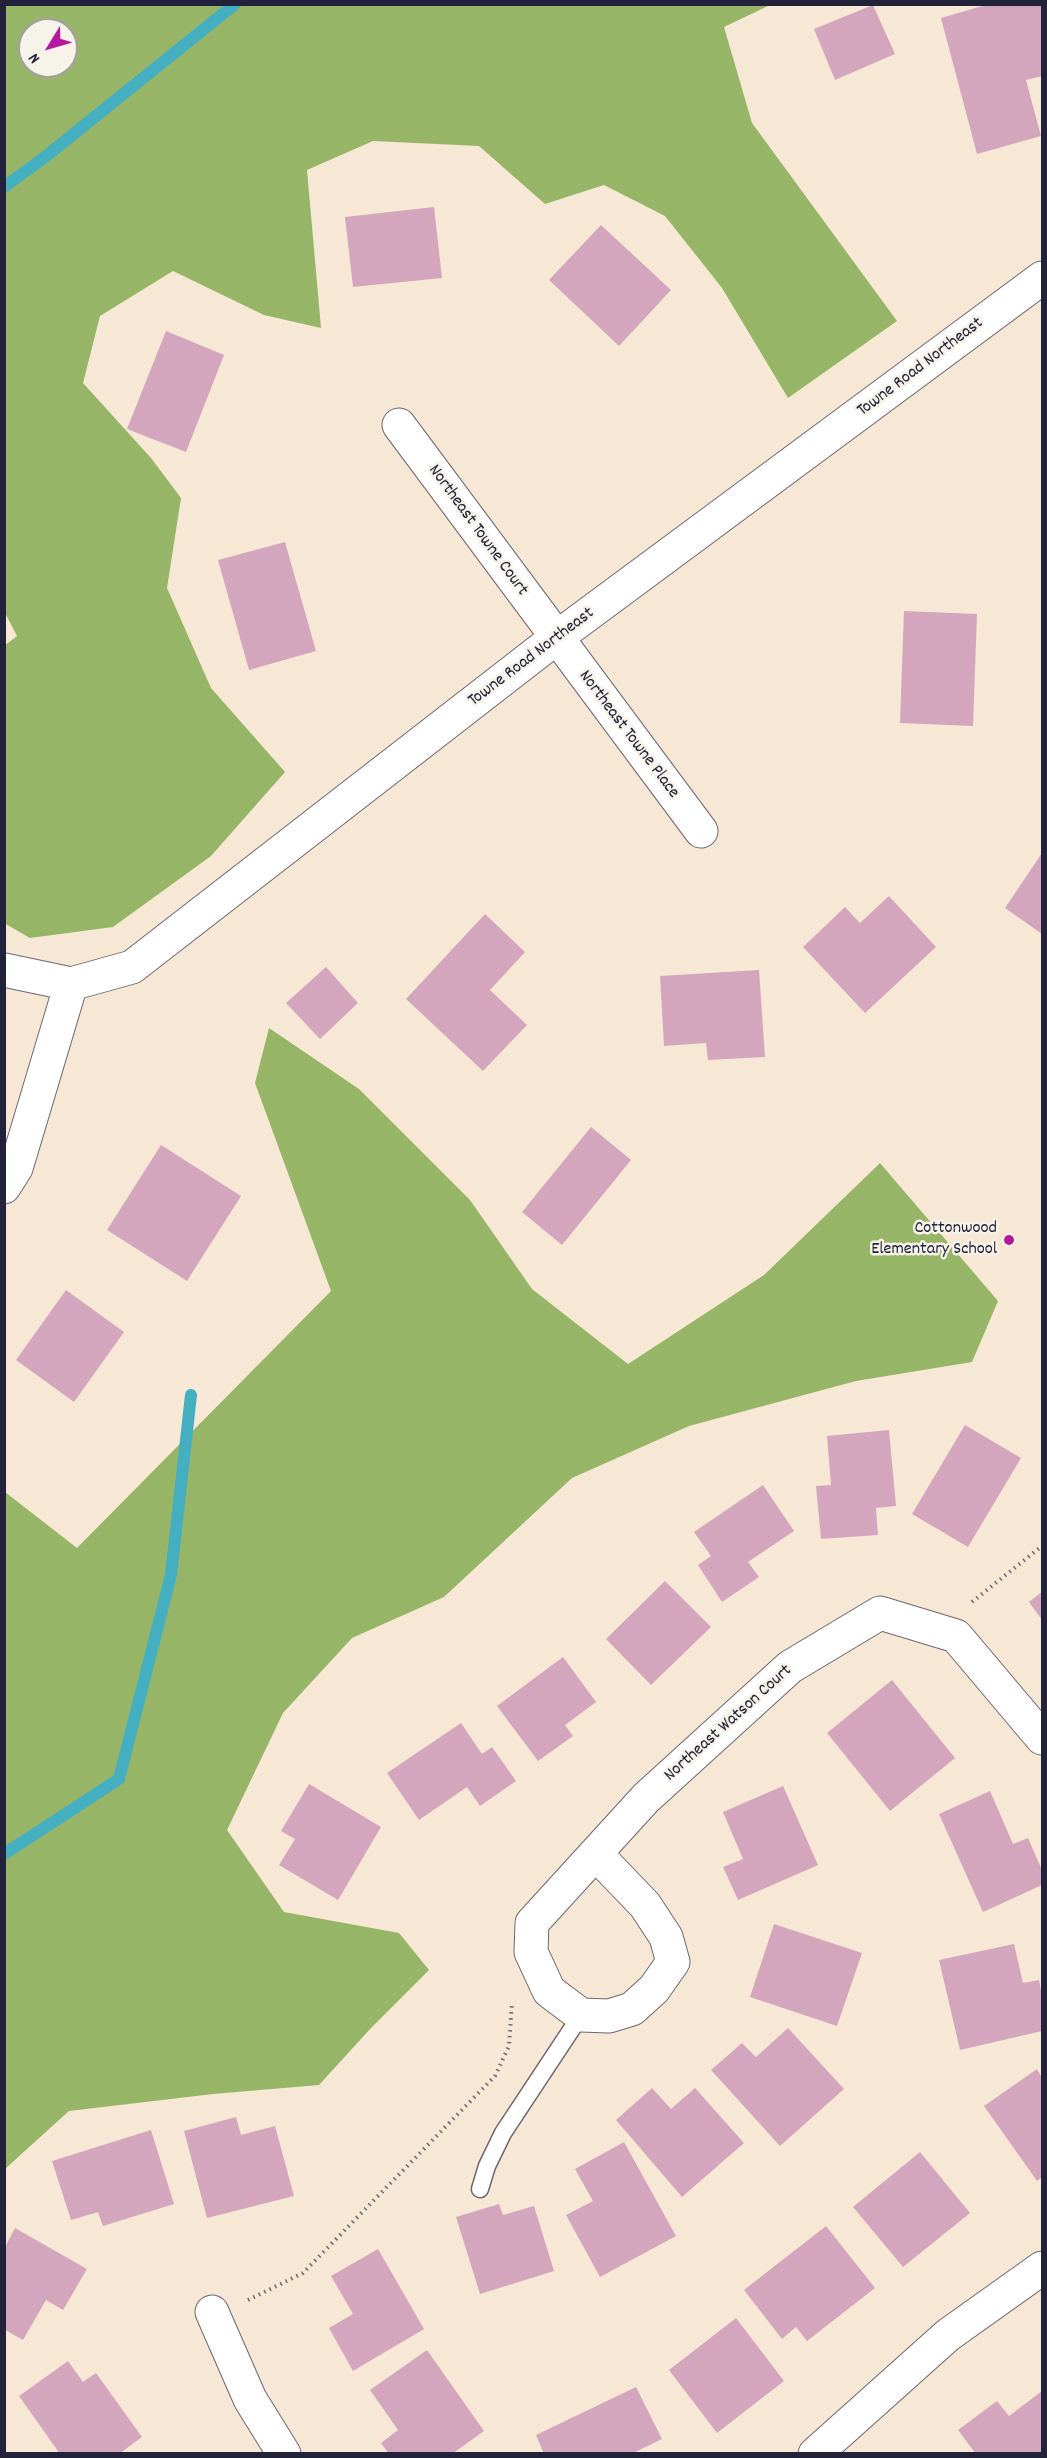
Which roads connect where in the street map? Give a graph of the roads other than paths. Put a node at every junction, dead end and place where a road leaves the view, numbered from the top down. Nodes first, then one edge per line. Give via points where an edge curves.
1 (1042, 278) edge
2 (399, 424) dead end
3 (556, 638) junction
4 (701, 831) dead end
5 (4, 970) edge
6 (71, 984) junction
7 (4, 1187) edge
8 (1042, 1738) edge
9 (596, 1854) junction
10 (580, 2015) junction
11 (480, 2189) dead end
12 (1042, 2268) edge
13 (212, 2312) road end
14 (284, 2454) edge
15 (815, 2454) edge

1 - 3 street, Towne Road Northeast
2 - 3 street, Northeast Towne Court
3 - 4 street, Northeast Towne Place
3 - 6 street, Towne Road Northeast via 132,967
5 - 6 street, Towne Road Northeast
6 - 7 street via 16,1168
8 - 9 street, Northeast Watson Court via 956,1636 880,1613 790,1667 646,1798
9 - 10 street, Northeast Watson Court via 532,1923 531,1952 549,1991
9 - 10 street via 645,1905 666,1937 673,1962 654,1989 632,2009 609,2016
10 - 11 lane via 503,2133
12 - 15 street via 948,2335
13 - 14 street via 250,2399

